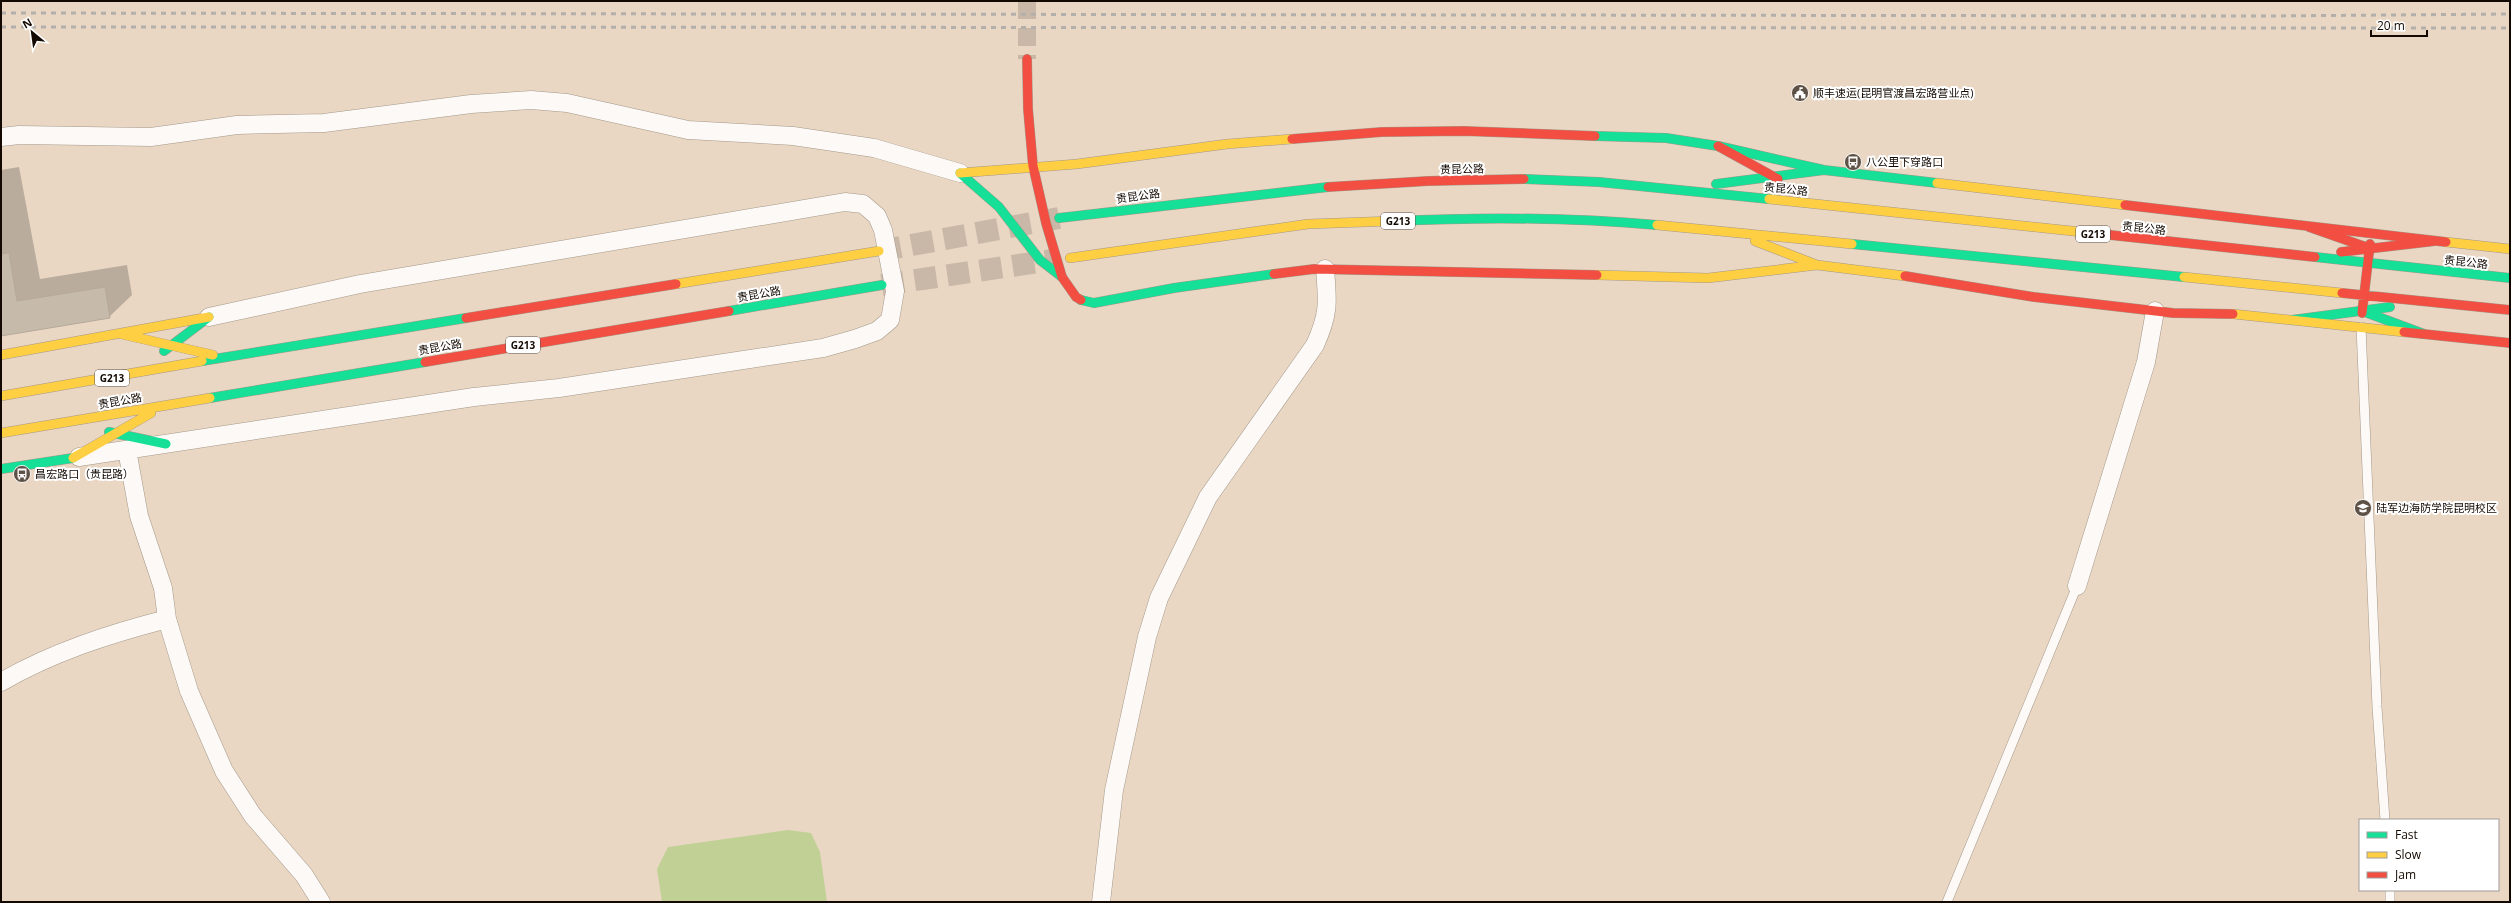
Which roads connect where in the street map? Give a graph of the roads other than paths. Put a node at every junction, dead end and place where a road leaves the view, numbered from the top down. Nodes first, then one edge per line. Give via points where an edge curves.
1 (1027, 58) tunnel mouth
2 (1, 137) edge
3 (1718, 146) junction
4 (1033, 166) junction
5 (1824, 170) junction
6 (960, 173) junction
7 (1774, 177) junction
8 (1788, 184) dead end
9 (1677, 189) junction
10 (1808, 194) dead end
11 (1835, 207) junction
12 (1059, 218) tunnel mouth
13 (2309, 227) junction
14 (1728, 231) junction
15 (2371, 234) junction
16 (2436, 241) junction
17 (2371, 248) junction
18 (2510, 249) edge
19 (879, 251) tunnel mouth
20 (2304, 257) junction
21 (1070, 258) tunnel mouth
22 (2368, 264) junction
23 (1817, 265) junction
24 (1324, 269) junction
25 (2433, 270) junction
26 (1062, 277) junction
27 (2510, 278) edge
28 (882, 285) tunnel mouth
29 (2298, 289) junction
30 (2364, 295) junction
31 (2429, 302) junction
32 (2510, 310) edge
33 (2154, 311) junction
34 (2362, 311) junction
35 (209, 317) junction
36 (2292, 320) junction
37 (2361, 327) junction
38 (121, 334) junction
39 (2424, 334) junction
40 (2510, 343) edge
41 (172, 346) junction
42 (1, 354) edge
43 (222, 357) junction
44 (134, 374) junction
45 (1, 396) edge
46 (165, 406) junction
47 (63, 423) junction
48 (1, 433) edge
49 (116, 434) junction
50 (166, 444) junction
51 (127, 450) junction
52 (73, 458) junction
53 (1, 469) edge
54 (2077, 586) joint
55 (167, 619) junction
56 (1, 682) edge
57 (2385, 819) edge
58 (2390, 891) edge
59 (321, 902) edge
60 (1102, 902) edge
61 (1947, 902) edge
62 (2390, 902) edge

1 - 4 main road
2 - 6 street via 151,137 238,125 324,123 471,104 531,100 567,103 688,130 793,136 874,148
3 - 4 main road via 1666,138 1546,132 1382,132 1227,144 1077,164
3 - 5 main road
3 - 7 main road
4 - 6 main road
4 - 26 main road
5 - 7 main road
5 - 13 main road
6 - 26 main road via 999,207 1040,260
7 - 8 main road
7 - 9 main road
9 - 11 main road, 贵昆公路 / G213
9 - 12 main road, 贵昆公路 / G213 via 1554,179 1395,182 1210,198
10 - 11 main road
11 - 20 main road, 贵昆公路 / G213
13 - 15 main road
13 - 17 main road
14 - 21 main road, G213 via 1587,219 1494,217 1308,224
14 - 23 main road
14 - 29 main road, G213
15 - 16 main road
15 - 22 main road
16 - 17 main road
16 - 18 main road
17 - 20 main road
17 - 25 main road
19 - 43 main road, 贵昆公路 / G213
20 - 22 main road, 贵昆公路 / G213
22 - 25 main road, 贵昆公路 / G213
22 - 30 main road
23 - 24 main road via 1708,278
23 - 33 main road via 1936,280 2034,297
24 - 26 main road via 1174,288 1094,303 1084,302 1076,297
24 - 60 street via 1328,303 1326,321 1315,345 1208,497 1159,598 1147,637 1114,790
25 - 27 main road, 贵昆公路 / G213
28 - 46 main road, 贵昆公路 / G213
29 - 30 main road, G213
29 - 34 main road
30 - 31 main road, G213
30 - 34 main road
31 - 32 main road, G213
31 - 34 main road
33 - 36 main road via 2226,313
33 - 54 street via 2146,362
34 - 36 main road
34 - 37 main road
34 - 39 main road
35 - 38 main road
35 - 41 main road
35 - 50 street via 360,284 845,202 863,204 877,216 883,230 895,291 890,320 877,331 823,348 559,388 474,396
36 - 37 main road
37 - 39 main road
37 - 57 lane via 2377,707
38 - 41 main road
38 - 42 main road
39 - 40 main road
41 - 43 main road
41 - 44 main road
43 - 44 main road, 贵昆公路 / G213
44 - 45 main road, 贵昆公路 / G213
46 - 47 main road, 贵昆公路 / G213
46 - 49 main road
47 - 48 main road, 贵昆公路 / G213
47 - 49 main road
49 - 50 main road
49 - 52 main road
50 - 51 street
51 - 52 street
51 - 55 street via 139,516 163,588
52 - 53 main road
54 - 61 lane
55 - 56 street via 120,631 74,647 29,666
55 - 59 street via 189,691 224,771 254,816 304,875
58 - 62 lane

